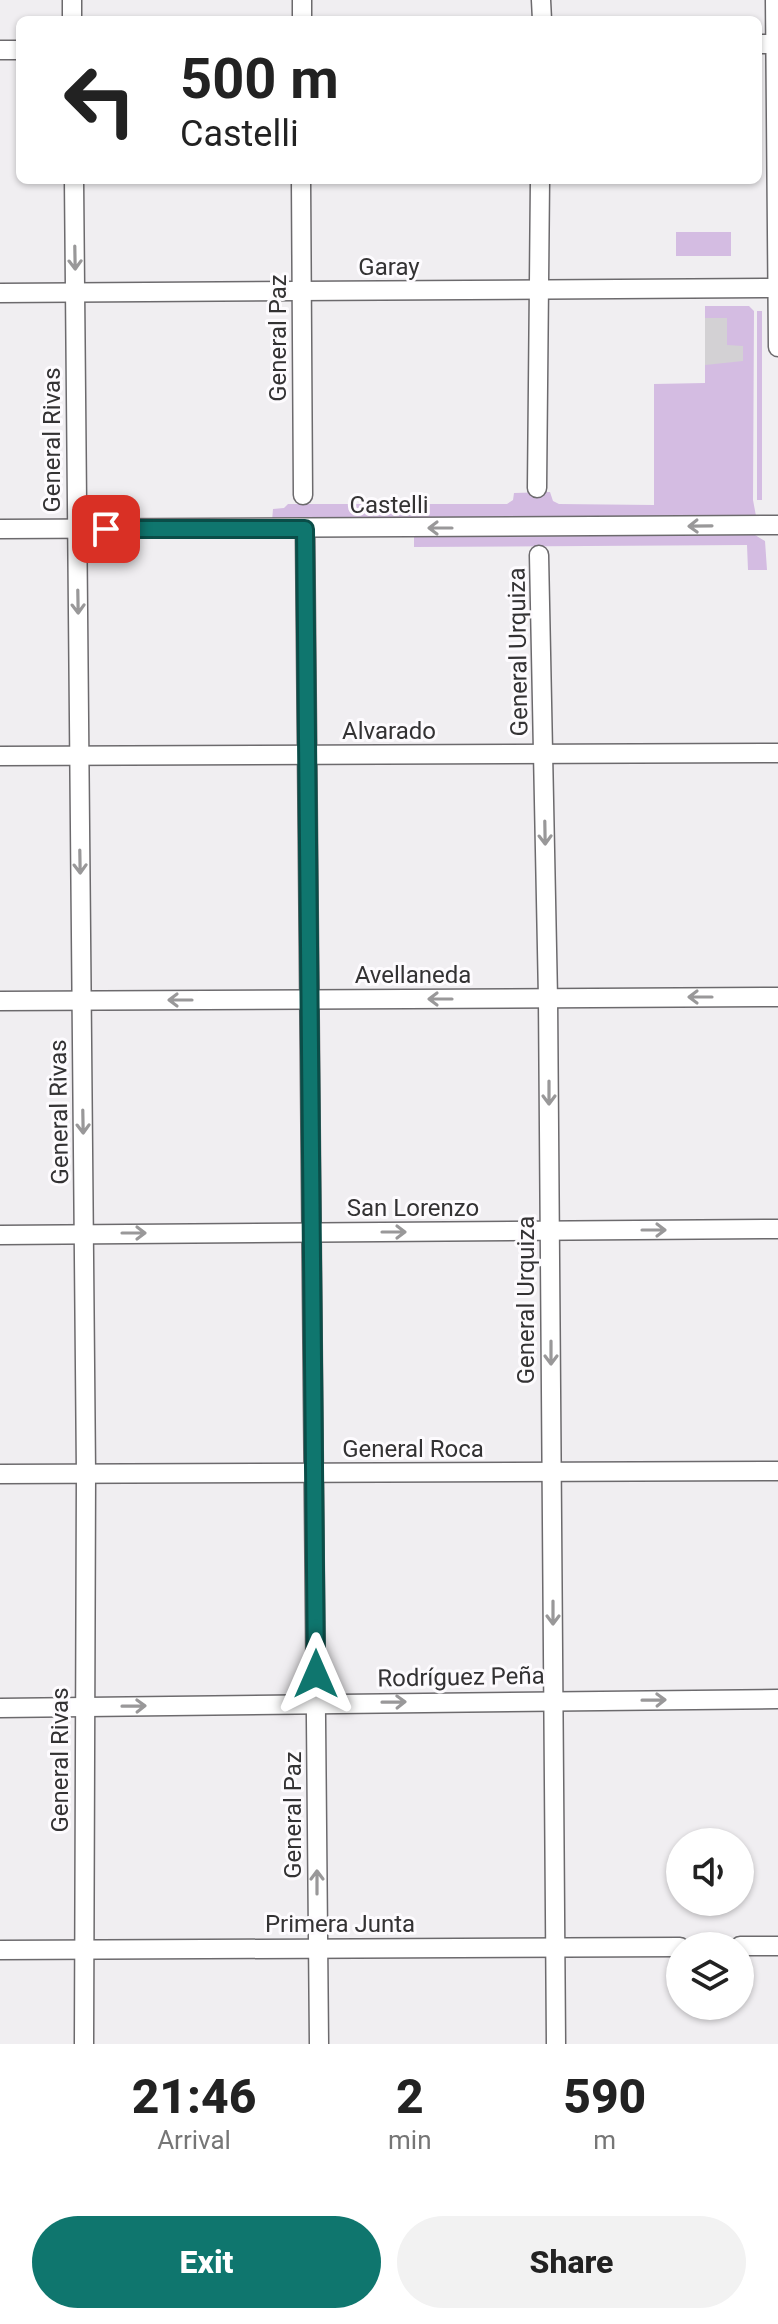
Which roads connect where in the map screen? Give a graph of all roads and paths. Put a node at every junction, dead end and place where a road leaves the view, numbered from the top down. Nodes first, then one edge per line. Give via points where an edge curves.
1 (775, 0) edge
2 (771, 44) edge
3 (74, 184) edge
4 (301, 184) edge
5 (540, 184) edge
6 (778, 288) edge
7 (538, 290) junction
8 (301, 292) junction
9 (0, 293) edge
10 (75, 293) junction
11 (778, 347) edge
12 (537, 488) dead end
13 (303, 495) dead end
14 (778, 525) edge
15 (0, 529) edge
16 (77, 529) junction
17 (305, 529) junction
18 (539, 555) dead end
19 (778, 753) edge
20 (79, 755) junction
21 (308, 755) junction
22 (544, 755) junction
23 (0, 756) edge
24 (778, 997) edge
25 (548, 998) junction
26 (310, 1000) junction
27 (0, 1001) edge
28 (82, 1001) junction
29 (778, 1229) edge
30 (550, 1231) junction
31 (312, 1233) junction
32 (84, 1234) junction
33 (0, 1235) edge
34 (778, 1471) edge
35 (552, 1473) junction
36 (0, 1474) edge
37 (86, 1474) junction
38 (314, 1474) junction
39 (778, 1699) edge
40 (553, 1701) junction
41 (316, 1703) junction
42 (85, 1707) junction
43 (0, 1708) edge
44 (754, 1946) edge
45 (778, 1946) edge
46 (555, 1947) junction
47 (666, 1947) edge
48 (83, 1949) junction
49 (318, 1949) junction
50 (0, 1950) edge
51 (84, 2044) edge
52 (319, 2044) edge
53 (556, 2044) edge

1 - 2 street
2 - 6 street
3 -> 10 street, General Rivas
4 - 8 street, General Paz
5 - 7 street
6 - 7 street, Garay
6 - 11 street
7 - 8 street, Garay
7 - 12 street
8 - 10 street, Garay
8 - 13 street, General Paz
9 - 10 street, Garay
10 - 16 street, General Rivas
14 -> 17 street, Castelli
15 - 16 street, Castelli
16 - 17 street, Castelli
16 -> 20 street, General Rivas
17 - 21 street, General Paz
18 - 22 street, General Urquiza
19 - 22 street, Alvarado
20 - 21 street, Alvarado
20 - 23 street, Alvarado
20 -> 28 street, General Rivas
21 - 22 street, Alvarado
21 - 26 street, General Paz
22 -> 25 street, General Urquiza
24 -> 25 street, Avellaneda
25 -> 26 street, Avellaneda
25 -> 30 street, General Urquiza
26 -> 28 street, Avellaneda
26 - 31 street, General Paz
27 - 28 street, Avellaneda
28 -> 32 street, General Rivas
30 -> 29 street, San Lorenzo
31 -> 30 street, San Lorenzo
30 -> 35 street, General Urquiza
32 -> 31 street, San Lorenzo
31 - 38 street, General Paz
32 - 33 street, San Lorenzo
32 - 37 street, General Rivas
34 - 35 street, General Roca
35 - 38 street, General Roca
35 -> 40 street, General Urquiza
36 - 37 street, General Roca
37 - 38 street, General Roca
37 - 42 street, General Rivas
38 - 41 street, General Paz
40 -> 39 street, Rodríguez Peña
41 -> 40 street, Rodríguez Peña
40 - 46 street, General Urquiza
42 -> 41 street, Rodríguez Peña
49 -> 41 street, General Paz
42 - 43 street, Rodríguez Peña
42 - 48 street, General Rivas
44 - 45 street
46 - 47 street, Primera Junta
46 - 49 street, Primera Junta
46 - 53 street, General Urquiza
48 - 49 street, Primera Junta
48 - 50 street, Primera Junta
48 - 51 street, General Rivas
49 - 52 street, General Paz

